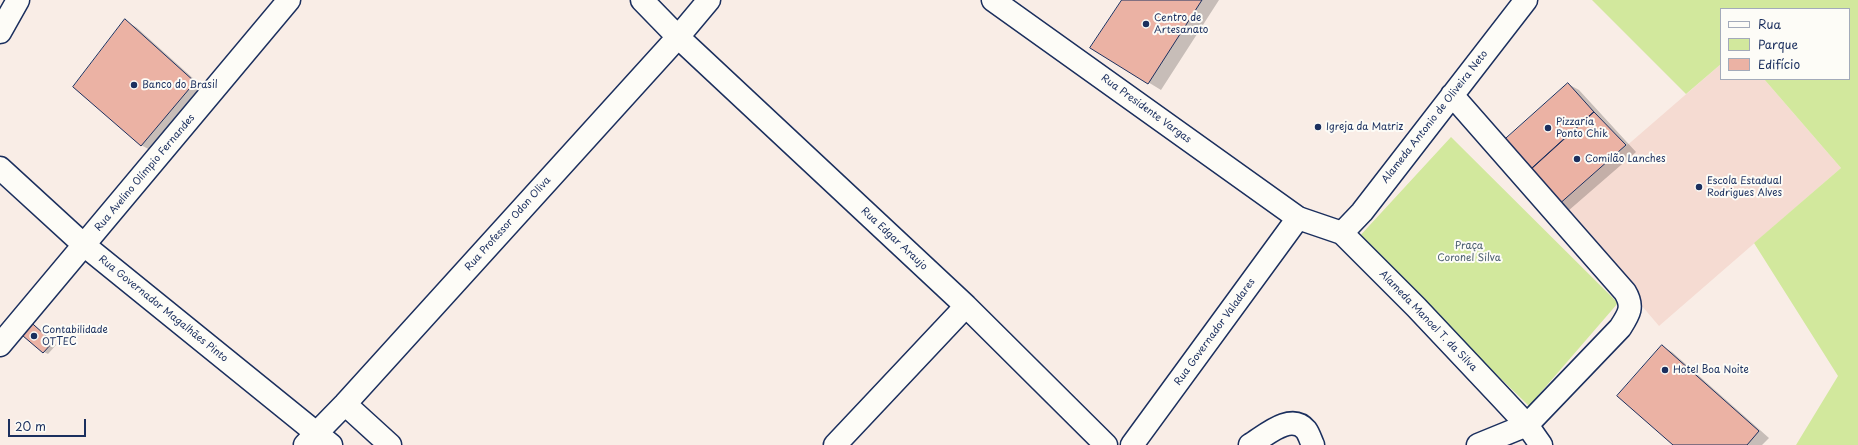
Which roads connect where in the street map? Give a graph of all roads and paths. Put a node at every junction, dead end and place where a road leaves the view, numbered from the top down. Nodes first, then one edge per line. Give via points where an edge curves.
1 (18, 0) edge
2 (289, 0) edge
3 (642, 0) edge
4 (709, 0) edge
5 (993, 0) edge
6 (1526, 0) edge
7 (0, 32) edge
8 (678, 37) junction
9 (1452, 96) junction
10 (0, 168) edge
11 (1298, 218) junction
12 (1342, 233) junction
13 (84, 245) junction
14 (966, 306) junction
15 (0, 344) edge
16 (345, 404) junction
17 (1527, 425) junction
18 (317, 441) edge
19 (390, 445) edge
20 (835, 445) edge
21 (1106, 445) edge
22 (1132, 445) edge
23 (1250, 445) edge
24 (1313, 445) edge
25 (1478, 445) edge
26 (1542, 445) edge

1 - 7 street
2 - 13 street, Rua Avelino Olímpio Fernandes
3 - 8 street, Rua Edgar Araujo
4 - 8 street, Rua Professor Odon Oliva
5 - 11 street, Rua Presidente Vargas
6 - 9 street, Alameda Antonio de Oliveira Neto
8 - 14 street, Rua Edgar Araujo
8 - 16 street, Rua Professor Odon Oliva
9 - 12 street, Alameda Antonio de Oliveira Neto via 1362,212
9 - 17 street via 1630,300 1630,308 1620,328
10 - 13 street, Rua Governador Magalhães Pinto
11 - 12 street, Alameda Manoel T. da Silva
11 - 22 street, Rua Governador Valadares
12 - 17 street, Alameda Manoel T. da Silva via 1422,313
13 - 15 street, Rua Avelino Olímpio Fernandes
13 - 18 street, Rua Governador Magalhães Pinto
14 - 20 street
14 - 21 street, Rua Edgar Araujo
16 - 18 street, Rua Professor Odon Oliva
16 - 19 street
17 - 25 street
17 - 26 street, Alameda Manoel T. da Silva
23 - 24 street via 1290,423 1300,425 1307,431

